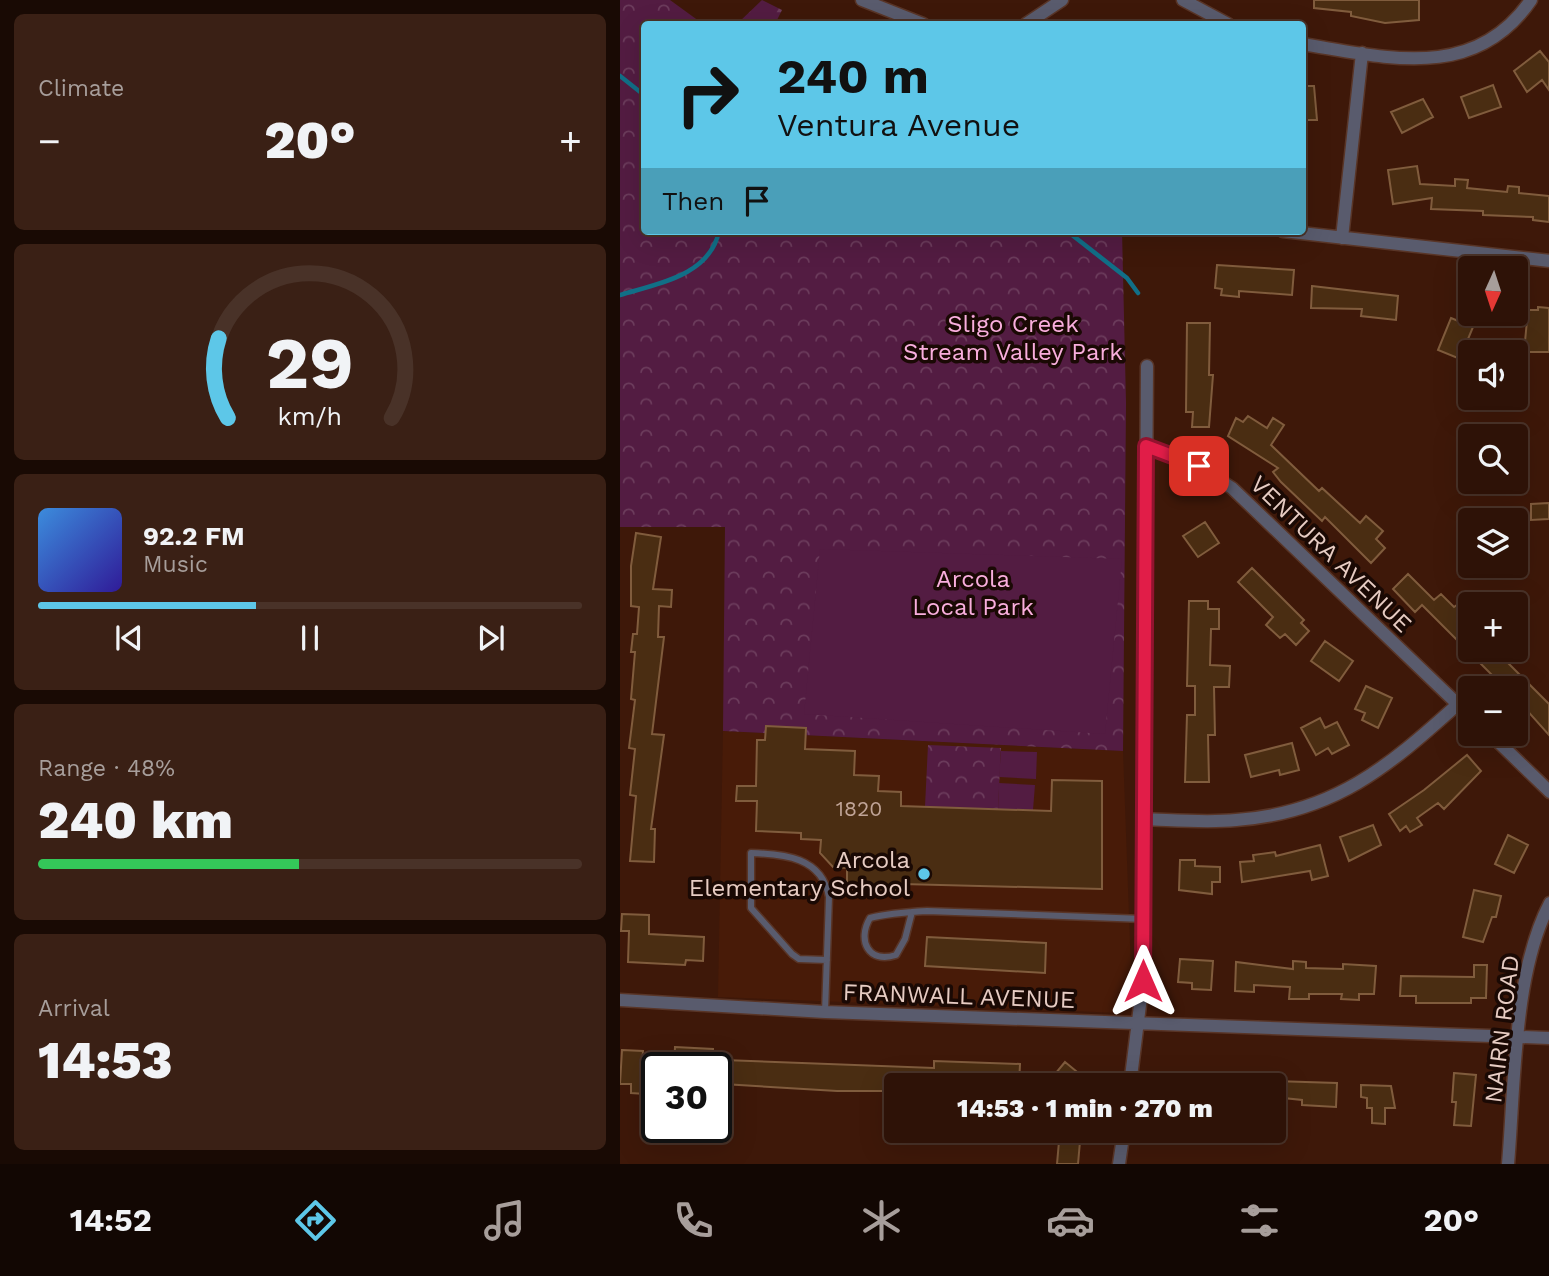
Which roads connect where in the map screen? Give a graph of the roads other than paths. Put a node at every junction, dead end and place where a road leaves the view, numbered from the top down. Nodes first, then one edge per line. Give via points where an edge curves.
1 (862, 0) edge
2 (1062, 0) edge
3 (1183, 0) edge
4 (1531, 0) edge
5 (915, 21) edge
6 (1030, 21) edge
7 (1222, 21) edge
8 (1306, 45) edge
9 (1362, 53) junction
10 (1306, 234) edge
11 (1342, 238) junction
12 (1549, 261) edge
13 (1147, 366) dead end
14 (1146, 446) junction
15 (1458, 704) joint
16 (1502, 746) edge
17 (1549, 792) edge
18 (1144, 819) junction
19 (1549, 902) edge
20 (912, 912) junction
21 (1144, 919) junction
22 (827, 960) junction
23 (620, 1000) edge
24 (825, 1012) junction
25 (1140, 1024) junction
26 (1519, 1037) junction
27 (1549, 1038) edge
28 (1132, 1073) edge
29 (1122, 1143) edge
30 (1119, 1164) edge
31 (1508, 1164) edge

1 - 5 street
2 - 6 street
3 - 7 street
4 - 9 street via 1495,37 1455,56 1414,61
8 - 9 street
9 - 11 street
10 - 11 street
11 - 12 street
13 - 14 street
14 - 15 street, VENTURA AVENUE via 1186,459 1232,488
14 - 18 street
15 - 18 street via 1397,759 1316,804 1234,821
16 - 17 street
18 - 21 street
19 - 26 street, NAIRN ROAD via 1528,962
20 - 20 lane via 870,918 863,929 868,951 887,958 896,955
20 - 21 lane
21 - 25 street
22 - 22 lane via 829,897 820,874 796,857 751,853 751,908 799,959
22 - 24 lane
23 - 24 street, FRANWALL AVENUE
24 - 25 street, FRANWALL AVENUE
25 - 26 street, FRANWALL AVENUE
25 - 28 street
26 - 27 street, FRANWALL AVENUE
26 - 31 street, NAIRN ROAD
29 - 30 street

